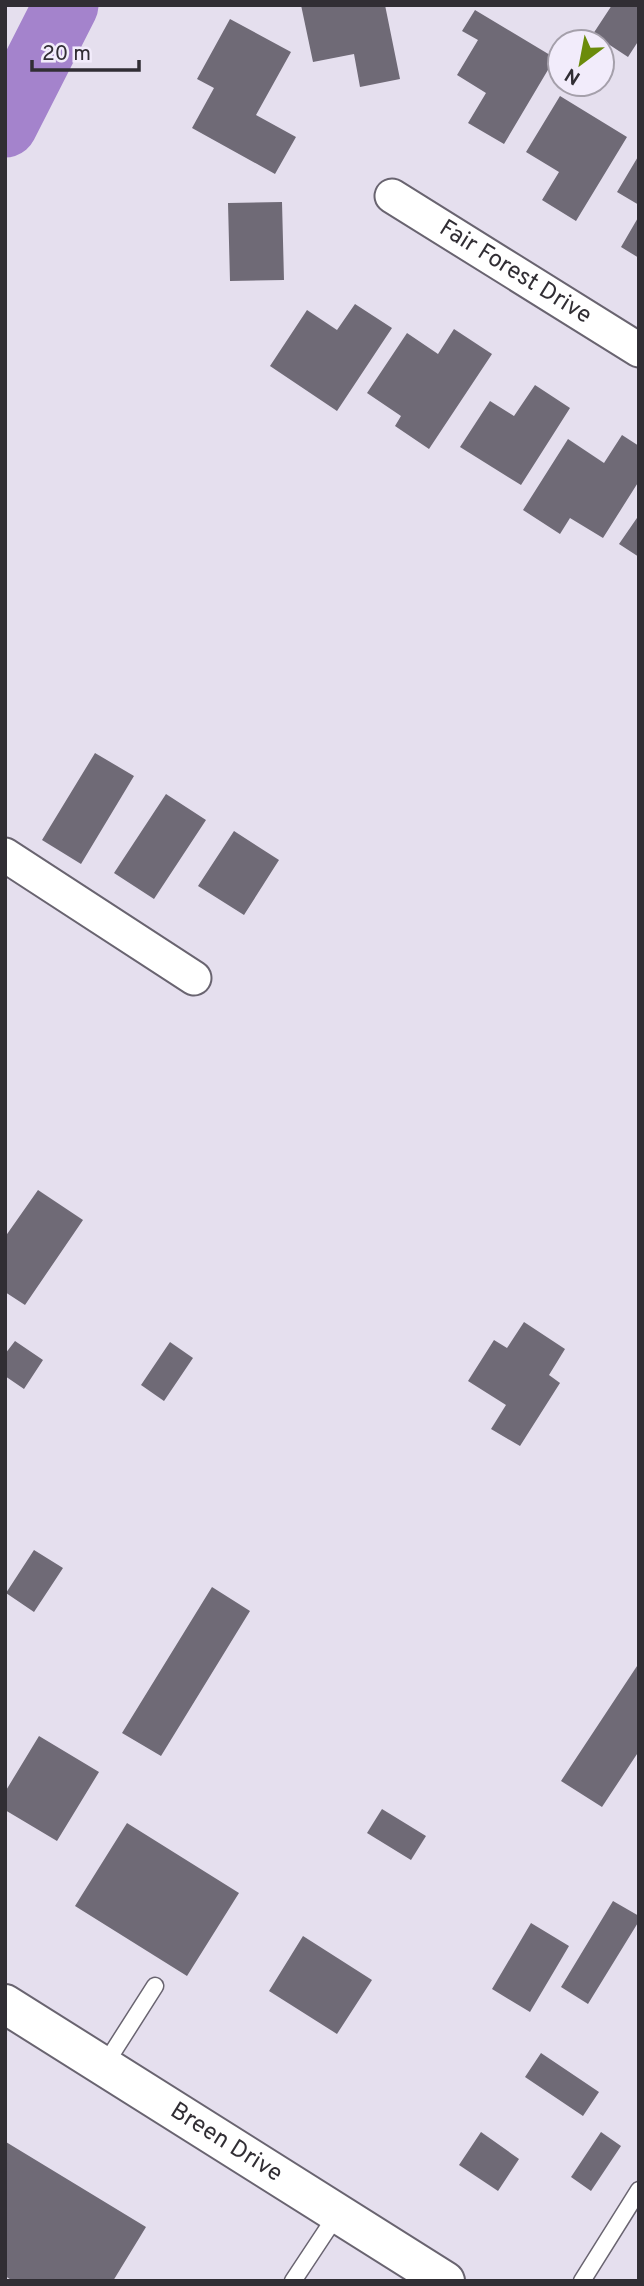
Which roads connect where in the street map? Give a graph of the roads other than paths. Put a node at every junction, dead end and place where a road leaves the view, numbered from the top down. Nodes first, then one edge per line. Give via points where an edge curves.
1 (392, 196) dead end
2 (639, 350) edge
3 (5, 855) edge
4 (194, 978) dead end
5 (155, 1986) dead end
6 (5, 2004) edge
7 (104, 2066) junction
8 (639, 2190) edge
9 (338, 2213) junction
10 (293, 2281) edge
11 (446, 2281) edge
12 (582, 2281) edge

1 - 2 street, Fair Forest Drive
3 - 4 street
5 - 7 lane
6 - 7 street, Breen Drive
7 - 9 street, Breen Drive
8 - 12 lane
9 - 10 lane
9 - 11 street, Breen Drive

